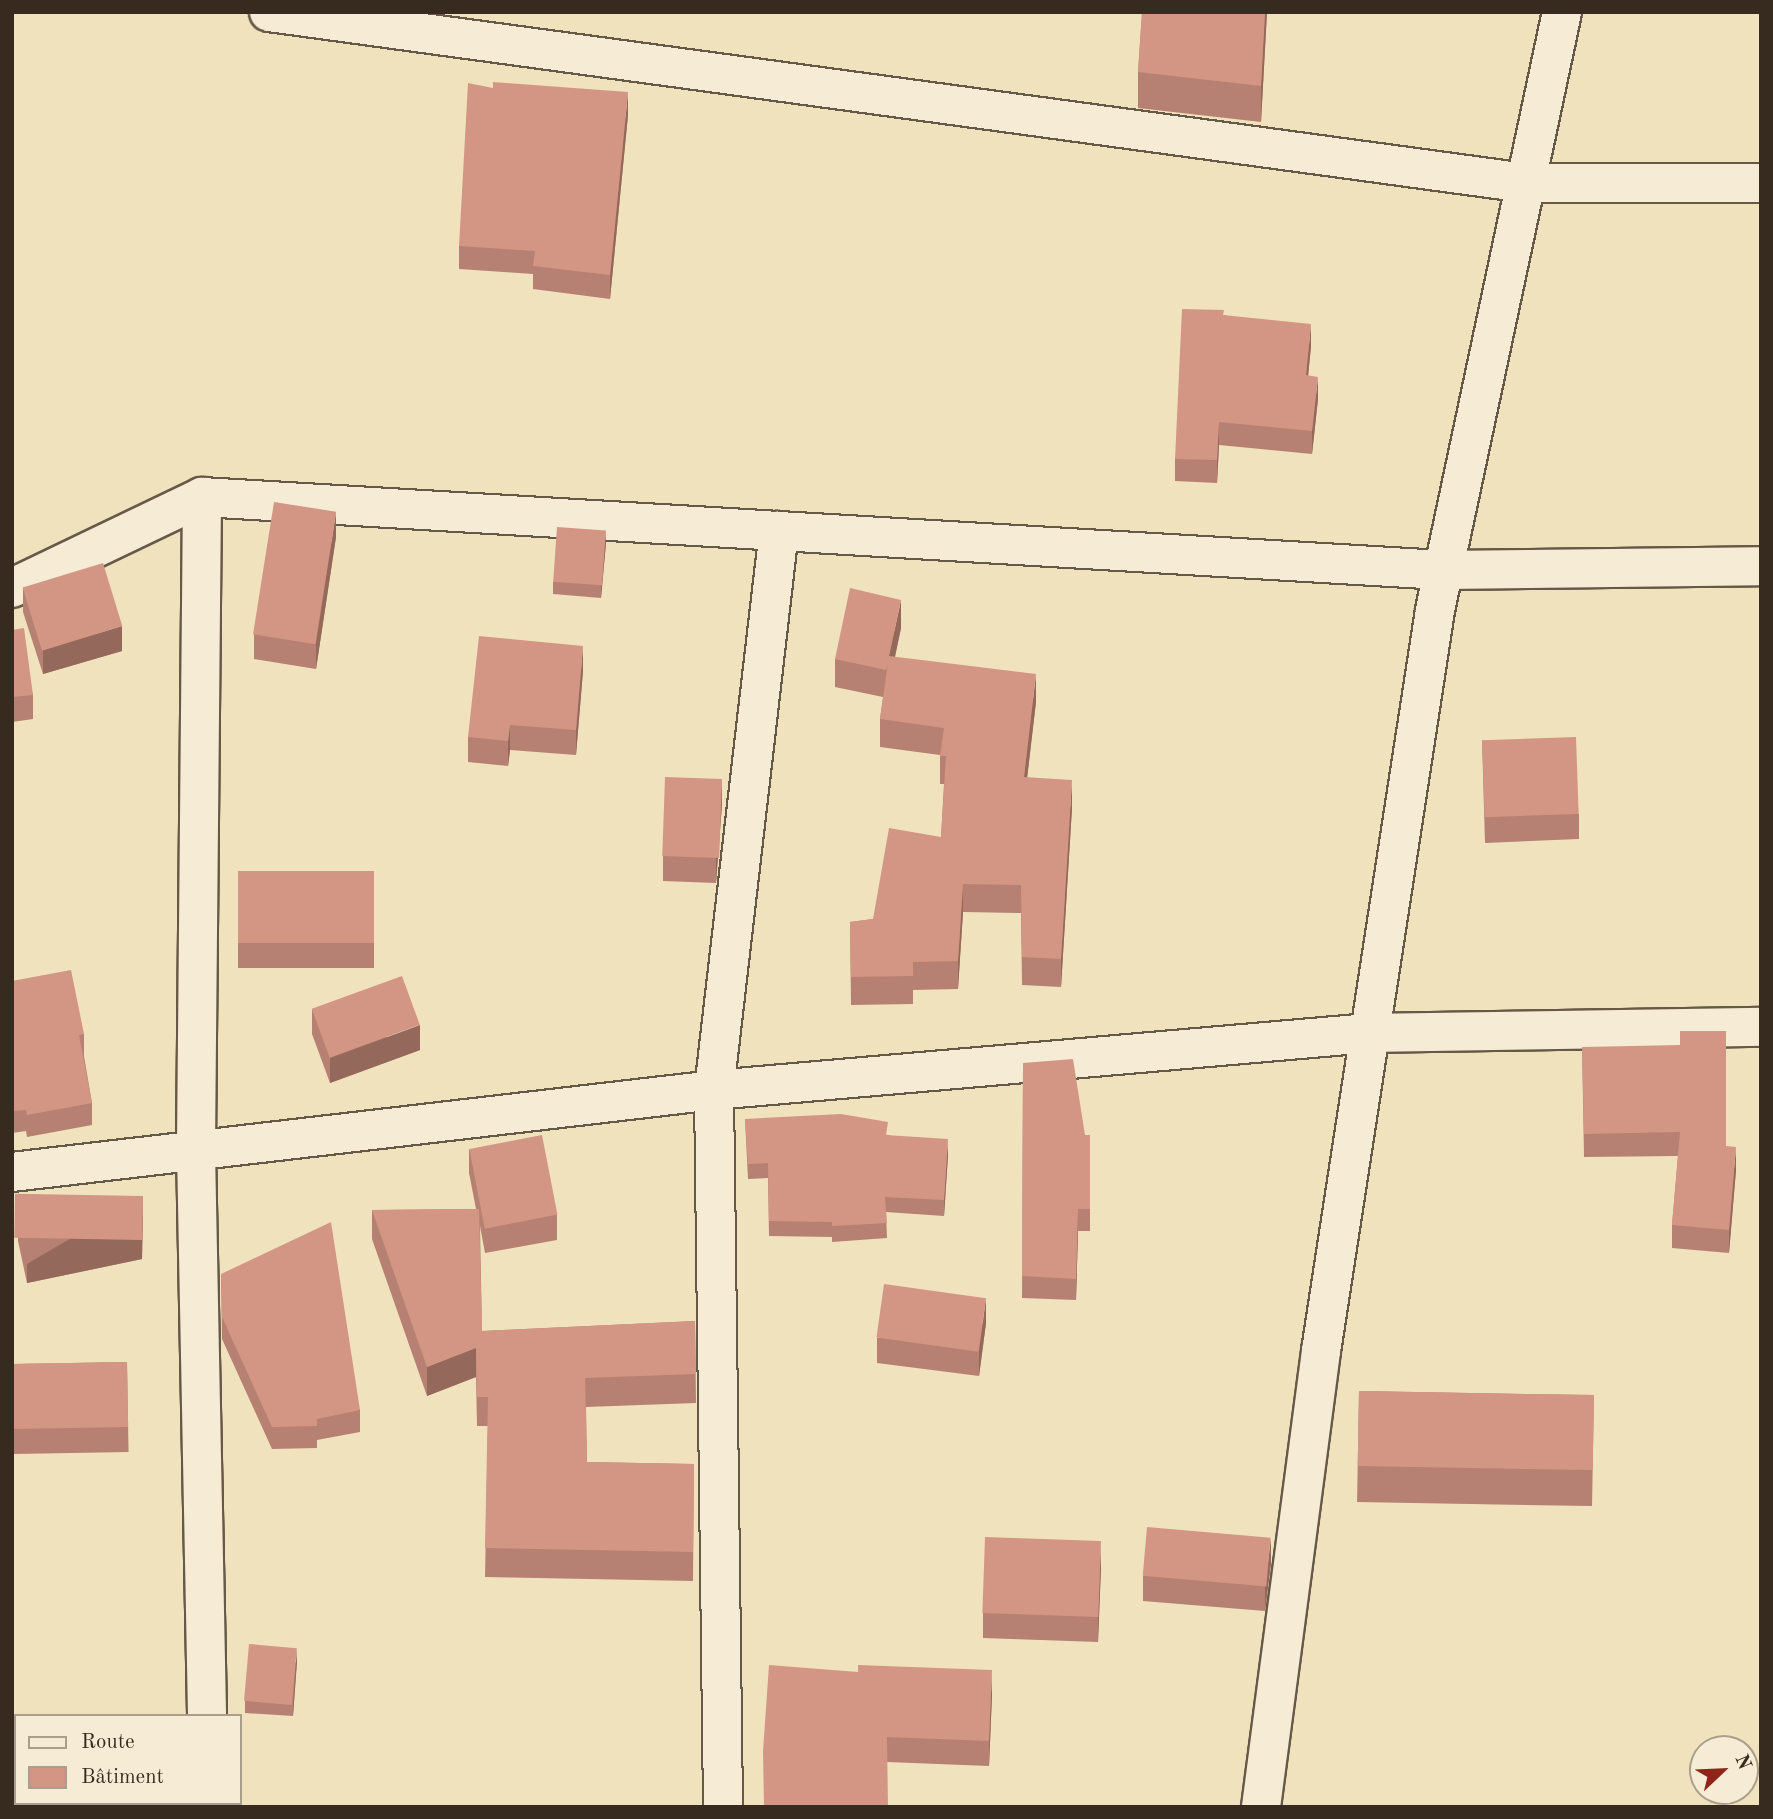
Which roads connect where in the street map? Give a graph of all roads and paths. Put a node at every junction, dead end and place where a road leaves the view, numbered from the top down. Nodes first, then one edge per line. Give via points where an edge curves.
1 (269, 12) edge
2 (1562, 12) edge
3 (1526, 183) junction
4 (1761, 183) edge
5 (202, 497) junction
6 (779, 531) junction
7 (1761, 566) edge
8 (1443, 570) junction
9 (12, 587) edge
10 (1761, 1027) edge
11 (1370, 1033) junction
12 (714, 1090) junction
13 (196, 1151) junction
14 (12, 1172) edge
15 (207, 1714) edge
16 (723, 1807) edge
17 (1261, 1807) edge

1 - 3 street
2 - 3 street
3 - 4 street
3 - 8 street
5 - 6 street
5 - 9 street
5 - 13 street
6 - 8 street
6 - 12 street
7 - 8 street
8 - 11 street
10 - 11 street
11 - 12 street
11 - 17 street via 1321,1350
12 - 13 street
12 - 16 street
13 - 14 street
13 - 15 street

